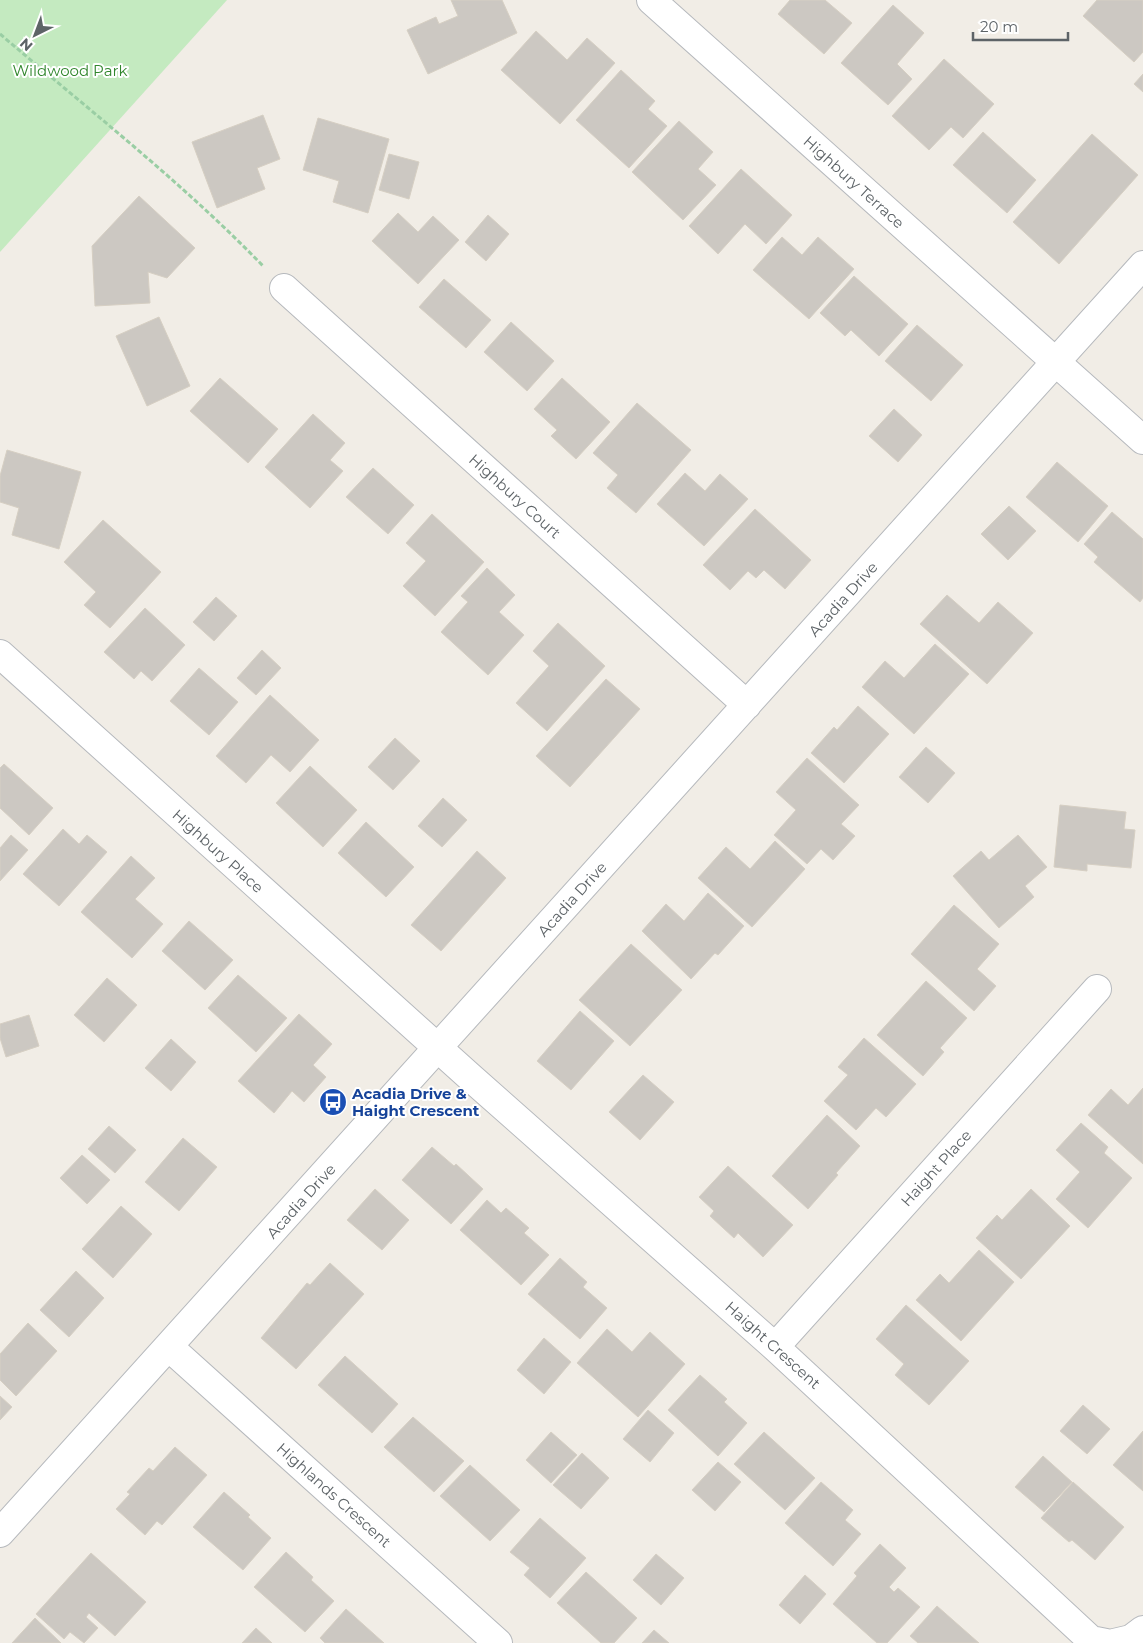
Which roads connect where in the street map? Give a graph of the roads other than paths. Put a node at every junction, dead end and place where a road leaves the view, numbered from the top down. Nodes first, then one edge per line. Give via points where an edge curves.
1 (651, 0) edge
2 (1143, 265) edge
3 (284, 288) dead end
4 (1056, 364) junction
5 (1143, 440) edge
6 (0, 654) edge
7 (747, 705) junction
8 (1096, 989) dead end
9 (437, 1047) junction
10 (170, 1347) junction
11 (776, 1347) junction
12 (0, 1533) edge
13 (1143, 1630) edge
14 (498, 1643) edge
15 (1106, 1643) edge
16 (1114, 1643) edge

1 - 4 street, Highbury Terrace
2 - 4 street, Acadia Drive
3 - 7 street, Highbury Court
4 - 5 street
4 - 7 street, Acadia Drive
6 - 9 street, Highbury Place
7 - 9 street, Acadia Drive
8 - 11 street, Haight Place
9 - 10 street, Acadia Drive
9 - 11 street, Haight Crescent
10 - 12 street, Acadia Drive
10 - 14 street, Highlands Crescent
11 - 15 street, Haight Crescent via 1091,1640
13 - 16 street via 1131,1639

